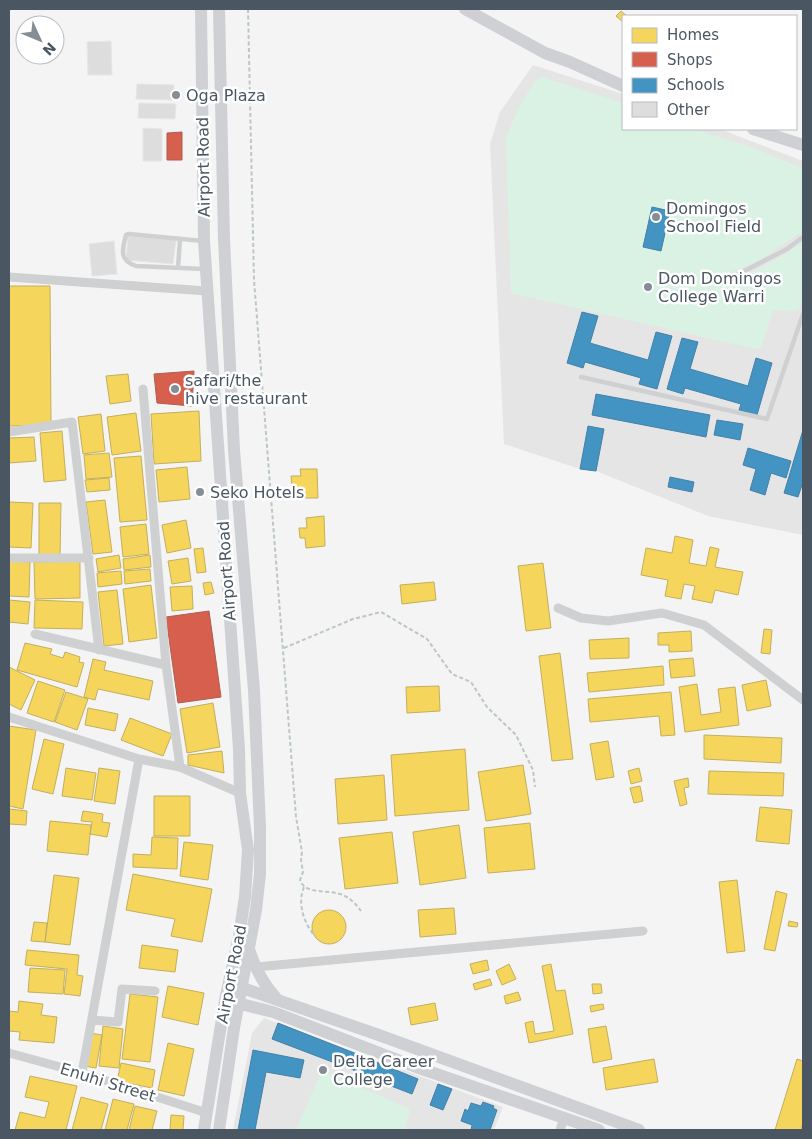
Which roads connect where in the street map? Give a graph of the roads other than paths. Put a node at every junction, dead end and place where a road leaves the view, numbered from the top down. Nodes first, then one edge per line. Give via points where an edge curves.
1 (201, 9) edge
2 (219, 9) edge
3 (465, 9) edge
4 (622, 86) edge
5 (756, 130) edge
6 (803, 145) edge
7 (222, 181) junction
8 (203, 183) junction
9 (803, 237) edge
10 (180, 239) junction
11 (204, 241) junction
12 (178, 268) junction
13 (206, 270) junction
14 (9, 277) edge
15 (721, 283) dead end
16 (207, 291) junction
17 (803, 314) edge
18 (581, 377) dead end
19 (143, 389) dead end
20 (9, 432) edge
21 (9, 558) edge
22 (89, 558) junction
23 (558, 608) dead end
24 (36, 634) dead end
25 (99, 650) junction
26 (166, 666) junction
27 (803, 700) edge
28 (9, 718) edge
29 (139, 759) junction
30 (180, 767) junction
31 (240, 792) junction
32 (643, 931) dead end
33 (250, 950) junction
34 (256, 967) junction
35 (229, 984) junction
36 (243, 988) junction
37 (155, 991) dead end
38 (277, 999) junction
39 (225, 1000) junction
40 (240, 1003) junction
41 (273, 1012) junction
42 (92, 1020) junction
43 (234, 1028) junction
44 (9, 1053) edge
45 (82, 1074) junction
46 (207, 1113) junction
47 (564, 1118) junction
48 (204, 1130) edge
49 (219, 1130) edge
50 (560, 1130) edge
51 (598, 1130) edge
52 (639, 1130) edge

1 - 8 main road, Airport Road
2 - 7 main road, Airport Road
3 - 4 main road via 545,53
5 - 6 main road
7 - 8 main road
7 - 33 main road, Airport Road via 234,450 259,772 260,874
8 - 11 main road, Airport Road
9 - 15 lane via 787,249
10 - 11 lane
10 - 12 lane
10 - 12 lane via 129,234 126,235 123,257 136,266
11 - 13 main road, Airport Road
12 - 13 lane
13 - 16 main road, Airport Road
14 - 16 street
16 - 31 main road, Airport Road
17 - 18 lane via 767,420
19 - 26 street
20 - 22 street via 72,422
21 - 22 street
22 - 25 street
23 - 27 street via 581,618 608,621 662,613 704,625
24 - 25 street
25 - 26 street
26 - 30 street
28 - 29 street
29 - 30 street
29 - 42 street
30 - 31 street
31 - 35 main road, Airport Road via 248,850 244,907
32 - 34 street
33 - 34 main road
33 - 36 main road, Airport Road
34 - 38 main road via 266,987
35 - 36 main road
35 - 39 main road, Airport Road
36 - 38 main road
36 - 40 main road, Airport Road
37 - 42 street via 122,989 118,1022
38 - 52 main road
39 - 40 main road
39 - 46 main road, Airport Road
40 - 41 main road
40 - 43 main road, Airport Road
41 - 43 main road via 262,1011 245,1016
41 - 47 main road via 416,1067
42 - 45 street
43 - 49 main road, Airport Road
44 - 45 street, Enuhi Street
45 - 46 street, Enuhi Street
46 - 48 main road, Airport Road
47 - 50 street
47 - 51 main road

